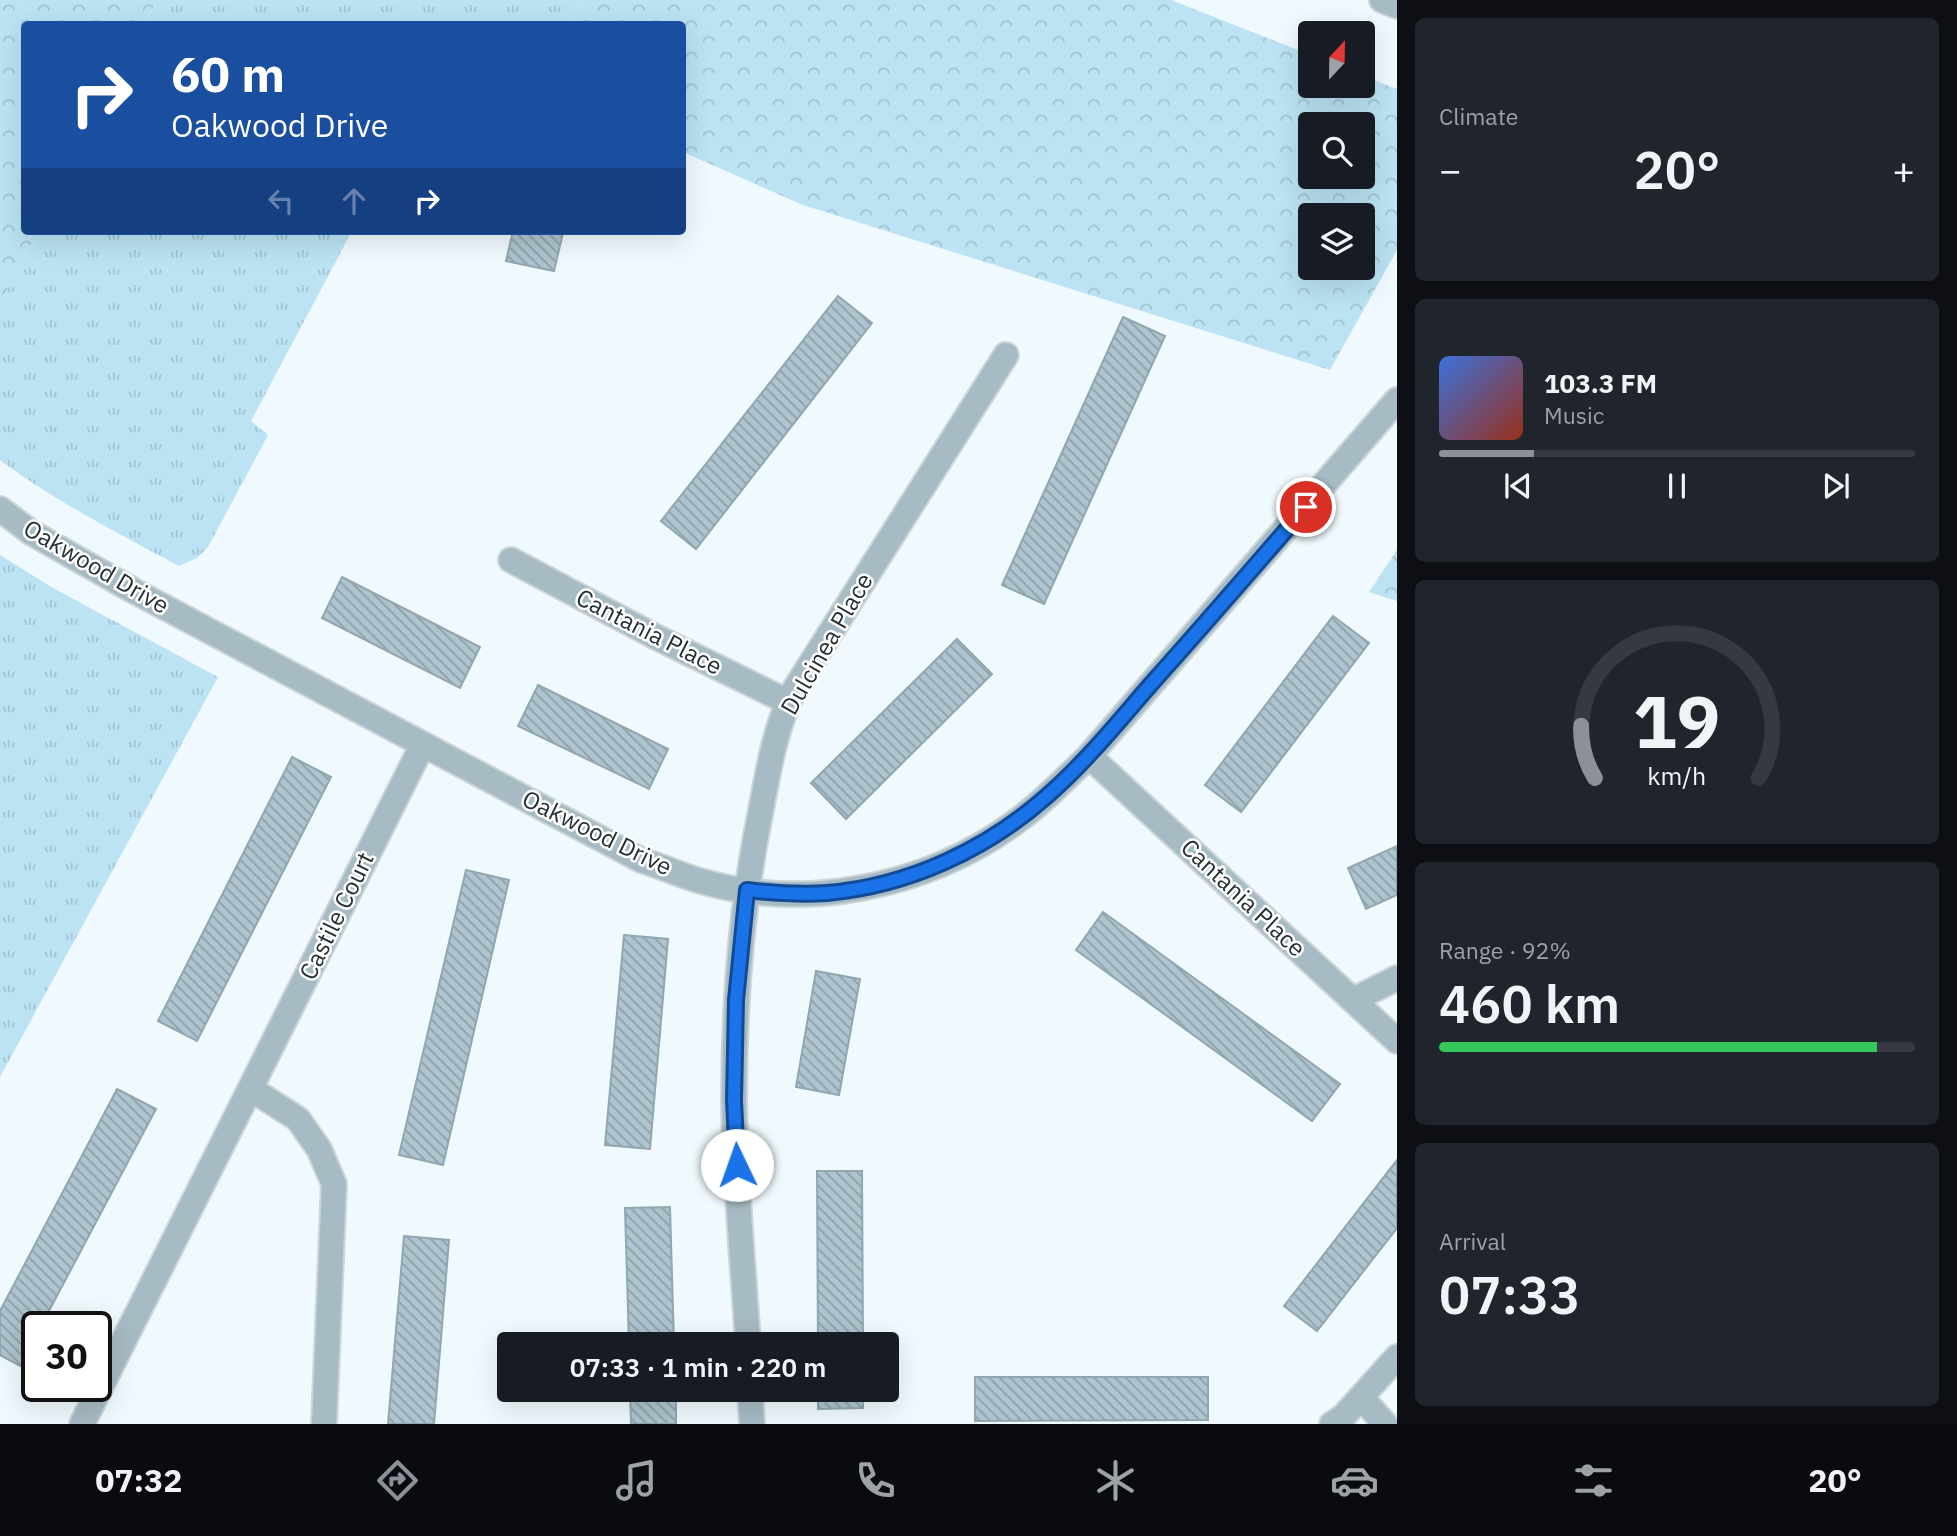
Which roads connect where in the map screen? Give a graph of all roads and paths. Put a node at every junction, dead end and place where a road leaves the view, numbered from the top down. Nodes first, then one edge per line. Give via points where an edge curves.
1 (1382, 0) edge
2 (1397, 6) edge
3 (1006, 355) dead end
4 (1397, 400) edge
5 (0, 509) edge
6 (511, 560) dead end
7 (788, 702) junction
8 (423, 744) junction
9 (1089, 756) junction
10 (747, 890) junction
11 (1397, 978) edge
12 (1353, 1000) junction
13 (1397, 1041) edge
14 (251, 1089) junction
15 (747, 1332) edge
16 (1397, 1357) edge
17 (1361, 1397) junction
18 (751, 1402) edge
19 (82, 1424) edge
20 (324, 1424) edge
21 (752, 1424) edge
22 (1332, 1424) edge
23 (1385, 1424) edge

1 - 2 street
3 - 7 street, Dulcinea Place
4 - 9 street, Oakwood Drive
5 - 8 street, Oakwood Drive via 32,533 134,591
6 - 7 street, Cantania Place
7 - 10 street, Dulcinea Place via 774,740
8 - 10 street, Oakwood Drive via 641,860 698,880
8 - 14 street, Castile Court
9 - 10 street, Oakwood Drive via 1012,824 924,872 827,893
9 - 12 street, Cantania Place
10 - 15 street, Dulcinea Place via 736,1000 734,1100
11 - 12 street
12 - 13 street, Cantania Place
14 - 19 street, Castile Court
14 - 20 street via 298,1119 319,1149 334,1184
16 - 17 street
17 - 22 street
17 - 23 street
18 - 21 street

